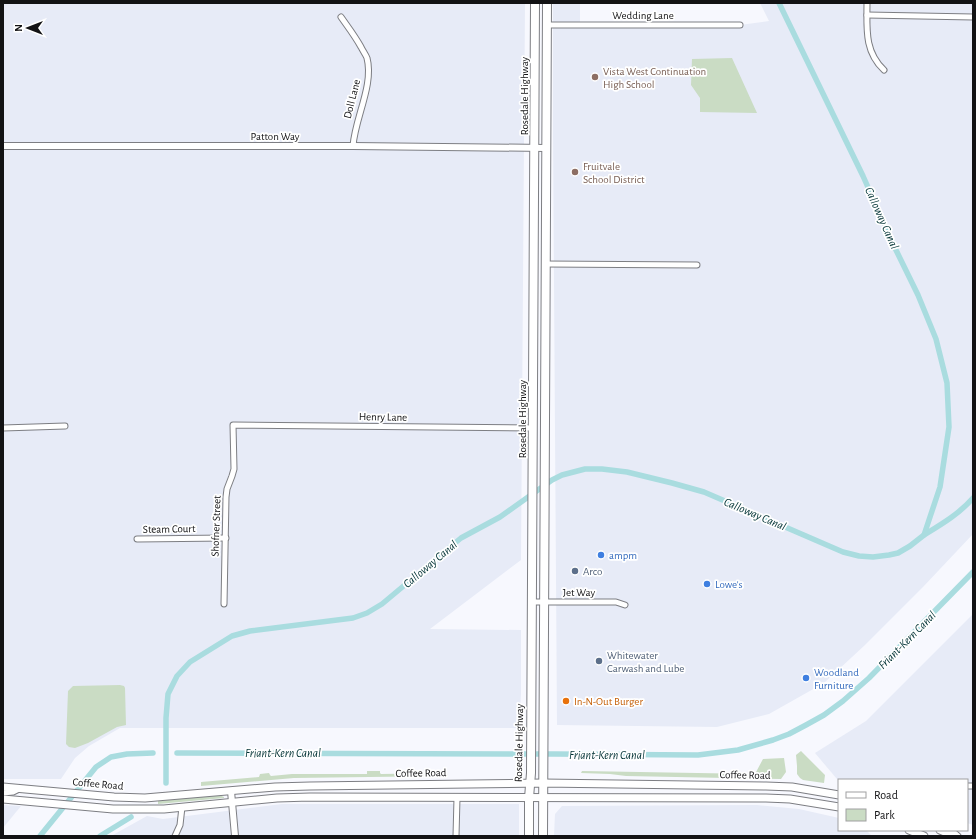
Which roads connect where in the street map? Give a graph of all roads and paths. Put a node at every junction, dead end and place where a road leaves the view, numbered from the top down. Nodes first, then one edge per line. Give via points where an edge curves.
1 (535, 3) edge
2 (540, 3) edge
3 (547, 3) edge
4 (867, 3) edge
5 (867, 15) junction
6 (341, 17) dead end
7 (973, 17) edge
8 (535, 19) junction
9 (546, 25) junction
10 (740, 25) dead end
11 (884, 70) dead end
12 (546, 85) junction
13 (3, 146) edge
14 (353, 146) junction
15 (535, 148) junction
16 (546, 148) junction
17 (545, 264) junction
18 (697, 266) dead end
19 (533, 360) junction
20 (234, 425) joint
21 (65, 426) dead end
22 (3, 428) edge
23 (533, 428) junction
24 (545, 429) junction
25 (538, 475) junction
26 (226, 538) junction
27 (137, 539) dead end
28 (532, 602) junction
29 (544, 602) junction
30 (224, 604) dead end
31 (625, 605) dead end
32 (530, 783) junction
33 (543, 783) junction
34 (3, 787) edge
35 (20, 788) junction
36 (231, 791) junction
37 (3, 793) edge
38 (838, 795) edge
39 (457, 798) junction
40 (529, 798) junction
41 (543, 798) junction
42 (3, 799) edge
43 (232, 803) junction
44 (182, 807) junction
45 (838, 807) edge
46 (942, 831) edge
47 (909, 832) edge
48 (175, 836) edge
49 (235, 836) edge
50 (456, 836) edge
51 (529, 836) edge
52 (543, 836) edge
53 (924, 836) edge
54 (954, 836) edge

1 - 8 main road, Rosedale Highway
2 - 9 main road via 540,16
3 - 9 main road, Rosedale Highway
4 - 5 street
5 - 7 street
5 - 11 street via 869,46 876,61
6 - 14 street, Doll Lane via 367,58 367,88
8 - 12 main road via 540,34 540,76
8 - 15 main road, Rosedale Highway
9 - 10 street, Wedding Lane
9 - 12 main road, Rosedale Highway
12 - 16 main road, Rosedale Highway
13 - 14 street, Patton Way
14 - 15 street, Patton Way
15 - 16 street, Patton Way
15 - 19 main road, Rosedale Highway
16 - 17 main road, Rosedale Highway
17 - 18 street
17 - 24 main road, Rosedale Highway
19 - 23 main road, Rosedale Highway
19 - 24 main road via 538,371 538,414
20 - 23 street, Henry Lane
20 - 26 street, Shofner Street via 234,469 226,497
21 - 22 street
23 - 25 main road, Rosedale Highway
24 - 25 main road, Rosedale Highway
25 - 28 main road, Rosedale Highway via 532,502
25 - 29 main road, Rosedale Highway via 544,497
26 - 27 street, Steam Court
26 - 30 street, Shofner Street
28 - 29 street, Jet Way
28 - 32 main road, Rosedale Highway
29 - 31 street, Jet Way via 616,602
29 - 33 main road, Rosedale Highway
32 - 33 main road, Coffee Road
32 - 36 main road, Coffee Road via 310,786
32 - 40 main road, Rosedale Highway
33 - 38 main road, Coffee Road via 792,787
33 - 41 main road, Rosedale Highway
34 - 35 main road, Coffee Road
35 - 36 main road, Coffee Road via 144,798
35 - 37 street
36 - 43 street
39 - 40 main road, Coffee Road
39 - 43 main road, Coffee Road via 310,797
39 - 50 street
40 - 41 main road, Coffee Road
40 - 51 main road, Rosedale Highway
41 - 45 main road, Coffee Road via 766,798
41 - 52 main road, Rosedale Highway
42 - 44 main road, Coffee Road via 113,809
43 - 44 main road, Coffee Road
43 - 49 street
44 - 48 street via 180,825
46 - 54 main road
47 - 53 main road

